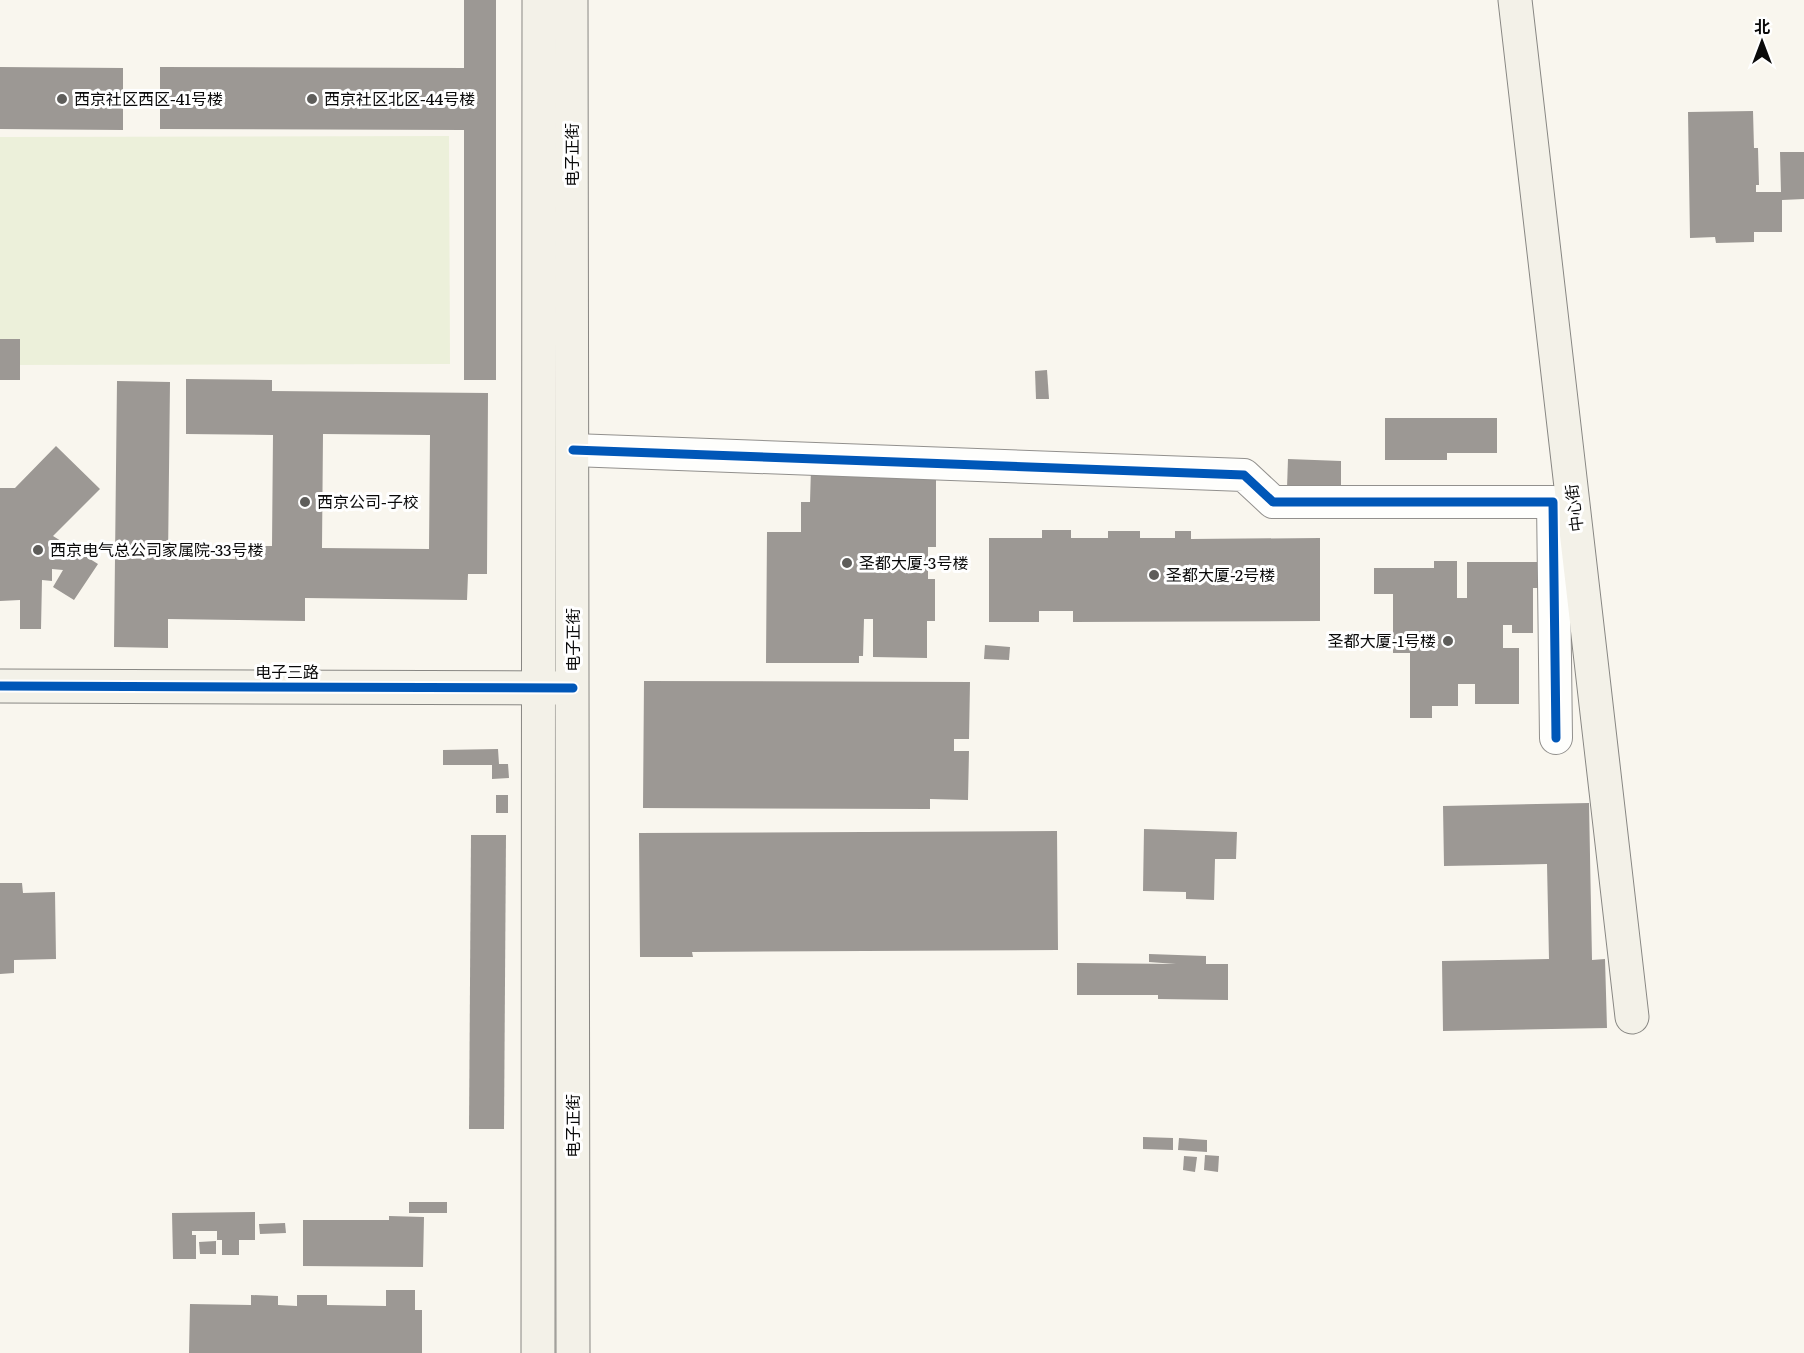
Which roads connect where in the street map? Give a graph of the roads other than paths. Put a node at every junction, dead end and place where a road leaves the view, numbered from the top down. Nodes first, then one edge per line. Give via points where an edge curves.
1 (539, 0) edge
2 (572, 0) edge
3 (1515, 0) edge
4 (573, 450) junction
5 (0, 686) edge
6 (538, 687) junction
7 (573, 688) junction
8 (1556, 738) dead end
9 (1632, 1017) dead end
10 (538, 1353) edge
11 (573, 1353) edge

1 - 6 main road, 电子正街
2 - 4 main road, 电子正街
3 - 9 main road, 中心街
4 - 7 main road, 电子正街
4 - 8 street via 1244,474 1273,502 1553,502
5 - 6 main road, 电子三路
6 - 7 main road, 电子三路
6 - 10 main road, 电子正街
7 - 11 main road, 电子正街

